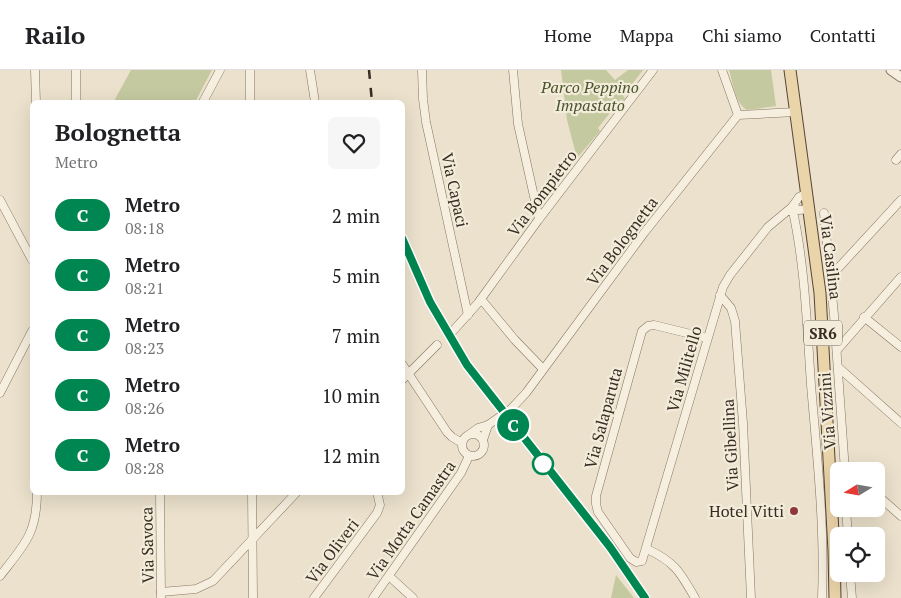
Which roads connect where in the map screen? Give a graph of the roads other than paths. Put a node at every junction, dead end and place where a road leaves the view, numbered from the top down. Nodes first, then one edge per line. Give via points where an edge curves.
1 (35, 70) edge
2 (76, 70) edge
3 (220, 70) edge
4 (250, 70) edge
5 (310, 70) edge
6 (422, 70) edge
7 (513, 70) edge
8 (653, 70) edge
9 (722, 70) edge
10 (790, 70) edge
11 (891, 70) edge
12 (901, 77) edge
13 (36, 100) edge
14 (76, 100) edge
15 (204, 100) edge
16 (250, 100) edge
17 (314, 100) edge
18 (796, 112) junction
19 (738, 115) junction
20 (807, 193) junction
21 (0, 200) edge
22 (901, 200) edge
23 (792, 208) junction
24 (809, 209) junction
25 (824, 213) dead end
26 (539, 219) junction
27 (30, 256) edge
28 (830, 277) junction
29 (901, 277) edge
30 (720, 295) junction
31 (481, 298) junction
32 (468, 314) junction
33 (834, 315) junction
34 (822, 317) junction
35 (864, 317) junction
36 (452, 332) dead end
37 (30, 335) edge
38 (707, 338) junction
39 (437, 345) dead end
40 (901, 347) edge
41 (836, 350) junction
42 (838, 367) junction
43 (544, 370) junction
44 (405, 377) edge
45 (0, 393) edge
46 (901, 423) edge
47 (488, 426) junction
48 (469, 434) junction
49 (483, 440) junction
50 (462, 443) junction
51 (469, 456) junction
52 (845, 462) edge
53 (37, 495) edge
54 (160, 495) edge
55 (252, 495) edge
56 (294, 495) edge
57 (378, 495) edge
58 (885, 502) edge
59 (901, 516) edge
60 (253, 539) junction
61 (647, 549) junction
62 (642, 561) joint
63 (0, 576) edge
64 (389, 576) junction
65 (851, 582) edge
66 (161, 595) edge
67 (253, 598) edge
68 (314, 598) edge
69 (373, 598) edge
70 (413, 598) edge
71 (695, 598) edge
72 (752, 598) edge
73 (822, 598) edge
74 (835, 598) edge
75 (851, 598) edge

1 - 13 street
2 - 14 street
3 - 15 street
4 - 16 street
5 - 17 street
6 - 32 street, Via Capaci via 426,122
7 - 26 street via 517,116
8 - 26 street, Via Bompietro
9 - 19 street
10 - 18 main road, Via Casilina / SR6
11 - 12 street
18 - 19 street
18 - 20 main road, Via Casilina / SR6
19 - 43 street, Via Bolognetta via 641,237
20 - 23 street, Via Militello via 799,197
20 - 24 main road, Via Casilina / SR6
21 - 27 street
22 - 28 street
23 - 24 street
23 - 30 street, Via Militello via 765,231 730,275
23 - 73 street, Via Casilina via 803,288 815,431
24 - 34 main road, Via Casilina / SR6
25 - 28 street, Via Casilina
26 - 31 street, Via Bompietro
28 - 33 street, Via Casilina
29 - 35 street, Via Vizzini
30 - 38 street, Via Militello
30 - 72 street, Via Gibellina via 731,308 736,321
31 - 32 street, Via Bompietro
31 - 43 street
32 - 36 street, Via Bompietro
33 - 34 street
33 - 41 street, Via Vizzini
34 - 74 main road, Via Casilina / SR6
35 - 40 street
35 - 41 street, Via Vizzini
37 - 45 street
38 - 61 street, Via Militello
38 - 62 street, Via Salaparuta via 652,325 644,328 640,336 595,500 599,514 625,552 634,561
39 - 44 street
41 - 42 street, Via Vizzini
42 - 46 street
42 - 52 street, Via Vizzini
43 - 47 street, Via Bolognetta via 519,402
44 - 50 street, Via Motta Camastra via 447,432
47 - 48 street, Via Bolognetta
47 - 49 street
48 - 49 street via 477,434
48 - 50 street
49 - 51 street via 483,451
50 - 51 street
51 - 64 street, Via Motta Camastra via 462,473
53 - 63 street via 32,530
54 - 66 street, Via Savoca
55 - 60 street
56 - 60 street
57 - 68 street, Via Oliveri via 380,505 377,513
58 - 59 street
60 - 66 street via 207,585
60 - 67 street
61 - 62 street, Via Militello
61 - 71 street via 674,565
64 - 69 street, Via Motta Camastra
64 - 70 street
65 - 75 street

